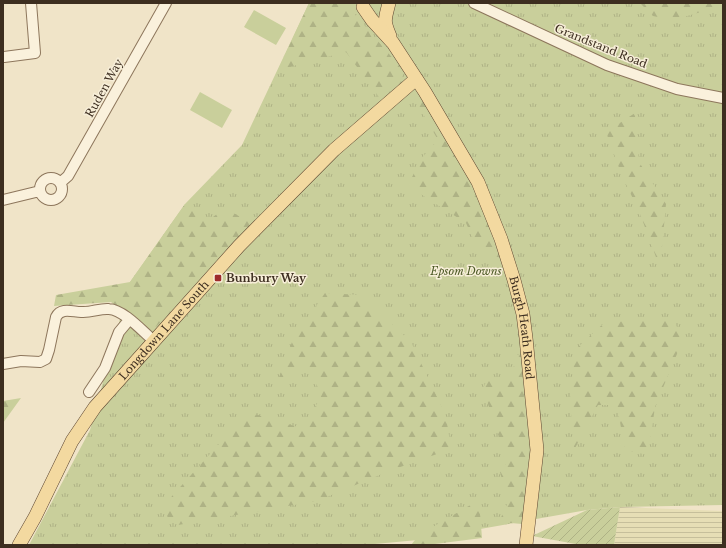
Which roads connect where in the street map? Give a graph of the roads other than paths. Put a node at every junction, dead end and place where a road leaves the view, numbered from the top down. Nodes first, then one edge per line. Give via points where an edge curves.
1 (31, 3) edge
2 (166, 3) edge
3 (388, 3) edge
4 (474, 3) edge
5 (360, 5) edge
6 (393, 43) junction
7 (4, 57) dead end
8 (416, 79) junction
9 (723, 98) edge
10 (60, 183) junction
11 (40, 191) junction
12 (3, 200) edge
13 (129, 320) junction
14 (154, 341) junction
15 (3, 364) edge
16 (88, 392) dead end
17 (19, 545) edge
18 (526, 545) edge

1 - 7 street via 34,53
2 - 10 street, Ruden Way via 68,176
3 - 5 main road via 375,8
3 - 6 main road, Burgh Heath Road via 385,25
4 - 9 street, Grandstand Road via 607,64 677,89
5 - 6 main road, Burgh Heath Road
6 - 8 main road, Burgh Heath Road
8 - 14 main road, Longdown Lane South via 334,150 239,246
8 - 18 main road, Burgh Heath Road via 464,157 489,206 523,314 536,450
10 - 11 street via 54,178 47,179 41,184
10 - 11 street, Ruden Way via 60,195 53,200 45,198
11 - 12 street
13 - 14 street
13 - 15 street via 110,309 61,312 56,317 46,359 40,362 21,360
13 - 16 street via 119,332 105,368
14 - 17 main road, Longdown Lane South via 95,407 72,441

